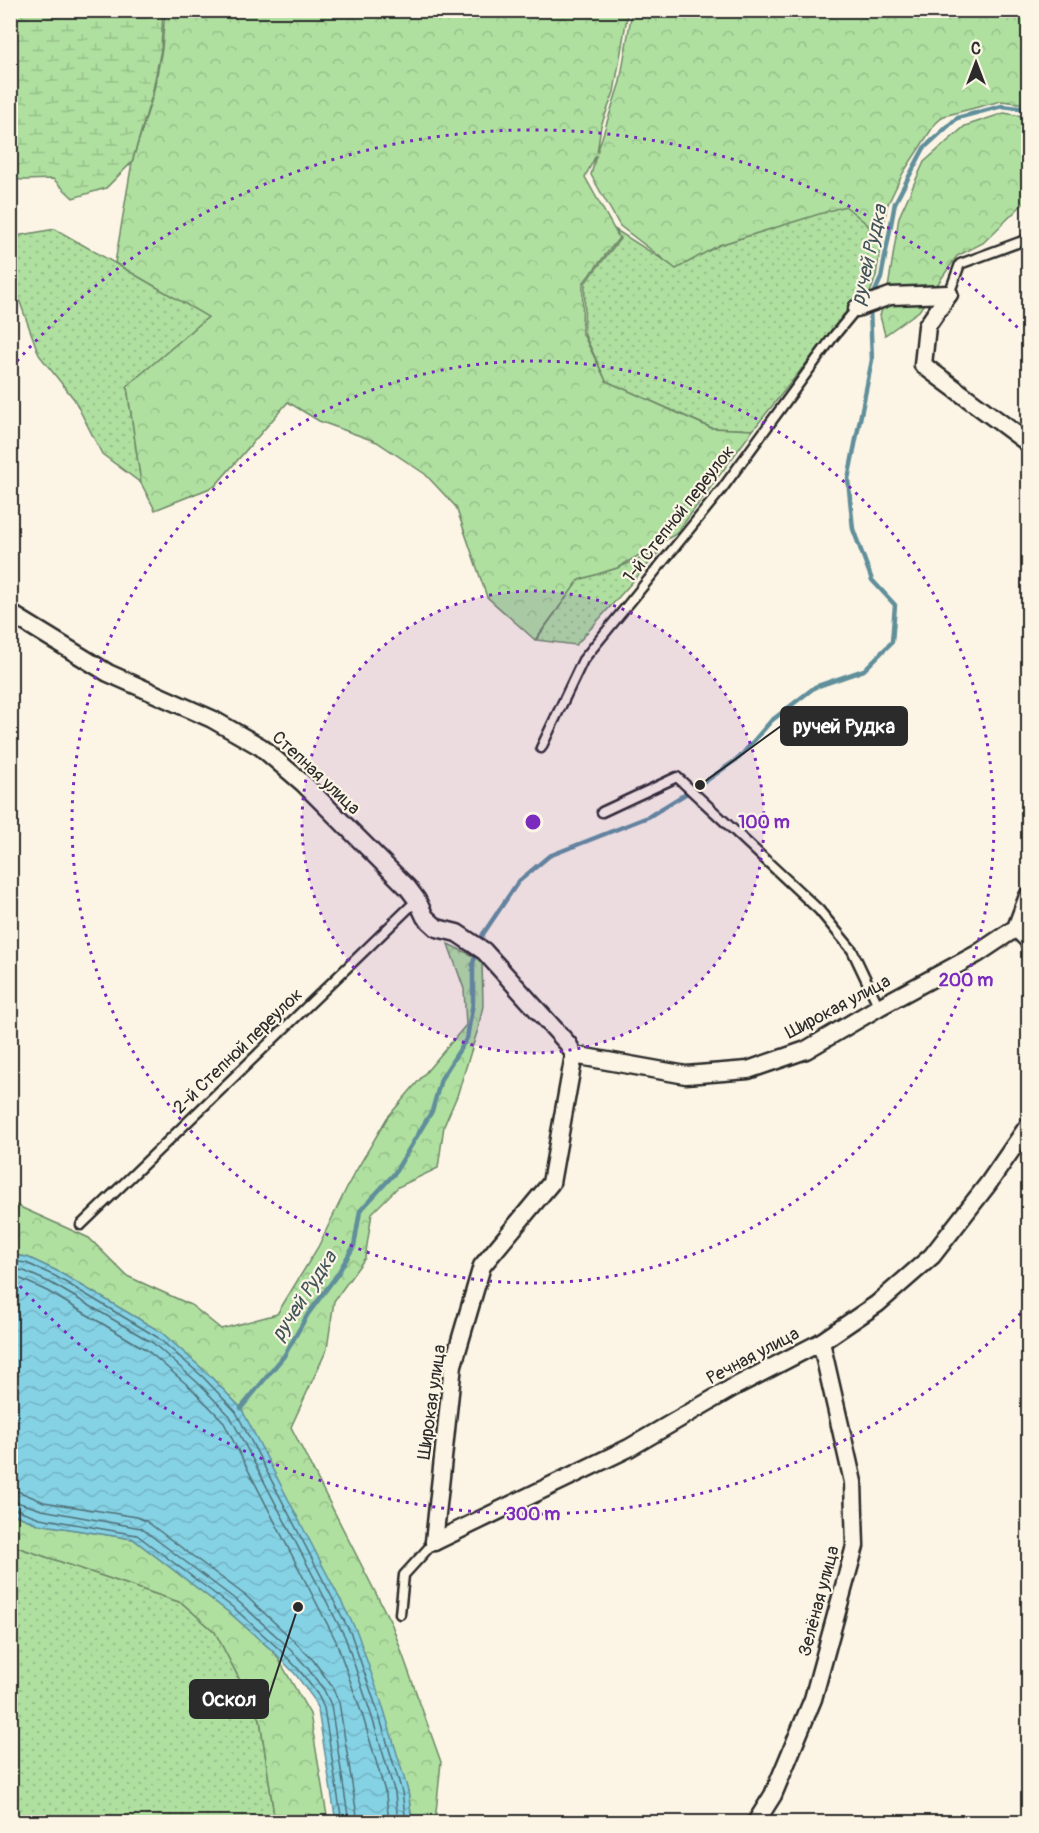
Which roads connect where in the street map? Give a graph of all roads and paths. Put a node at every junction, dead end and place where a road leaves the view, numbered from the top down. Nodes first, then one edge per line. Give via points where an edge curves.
1 (1029, 239) edge
2 (949, 294) junction
3 (856, 308) joint
4 (1029, 443) edge
5 (10, 613) edge
6 (541, 748) dead end
7 (602, 812) dead end
8 (1029, 896) edge
9 (417, 900) junction
10 (1016, 928) junction
11 (1029, 940) edge
12 (879, 1007) junction
13 (574, 1055) junction
14 (1029, 1126) edge
15 (81, 1225) dead end
16 (822, 1342) junction
17 (434, 1542) junction
18 (400, 1614) dead end
19 (756, 1822) edge

1 - 2 lane via 960,264
2 - 3 street via 890,296
2 - 4 street via 927,326 923,365
3 - 6 lane, 1-й Степной переулок via 722,489 583,660
5 - 9 street, Степная улица via 108,673 212,719 261,747 304,784
7 - 12 lane via 677,777 819,910 852,950
8 - 10 street
9 - 13 street, Степная улица via 425,917 437,928 457,933 478,947
9 - 15 lane, 2-й Степной переулок
10 - 11 street
10 - 12 street, Широкая улица via 977,954
12 - 13 street, Широкая улица via 806,1050 748,1071 686,1075
13 - 17 street, Широкая улица via 551,1183 482,1266 456,1354
14 - 16 street, Речная улица via 932,1256 877,1304
16 - 17 street, Речная улица via 628,1448
16 - 19 street, Зелёная улица via 854,1482 855,1546 813,1699 773,1796
17 - 18 lane via 404,1575

